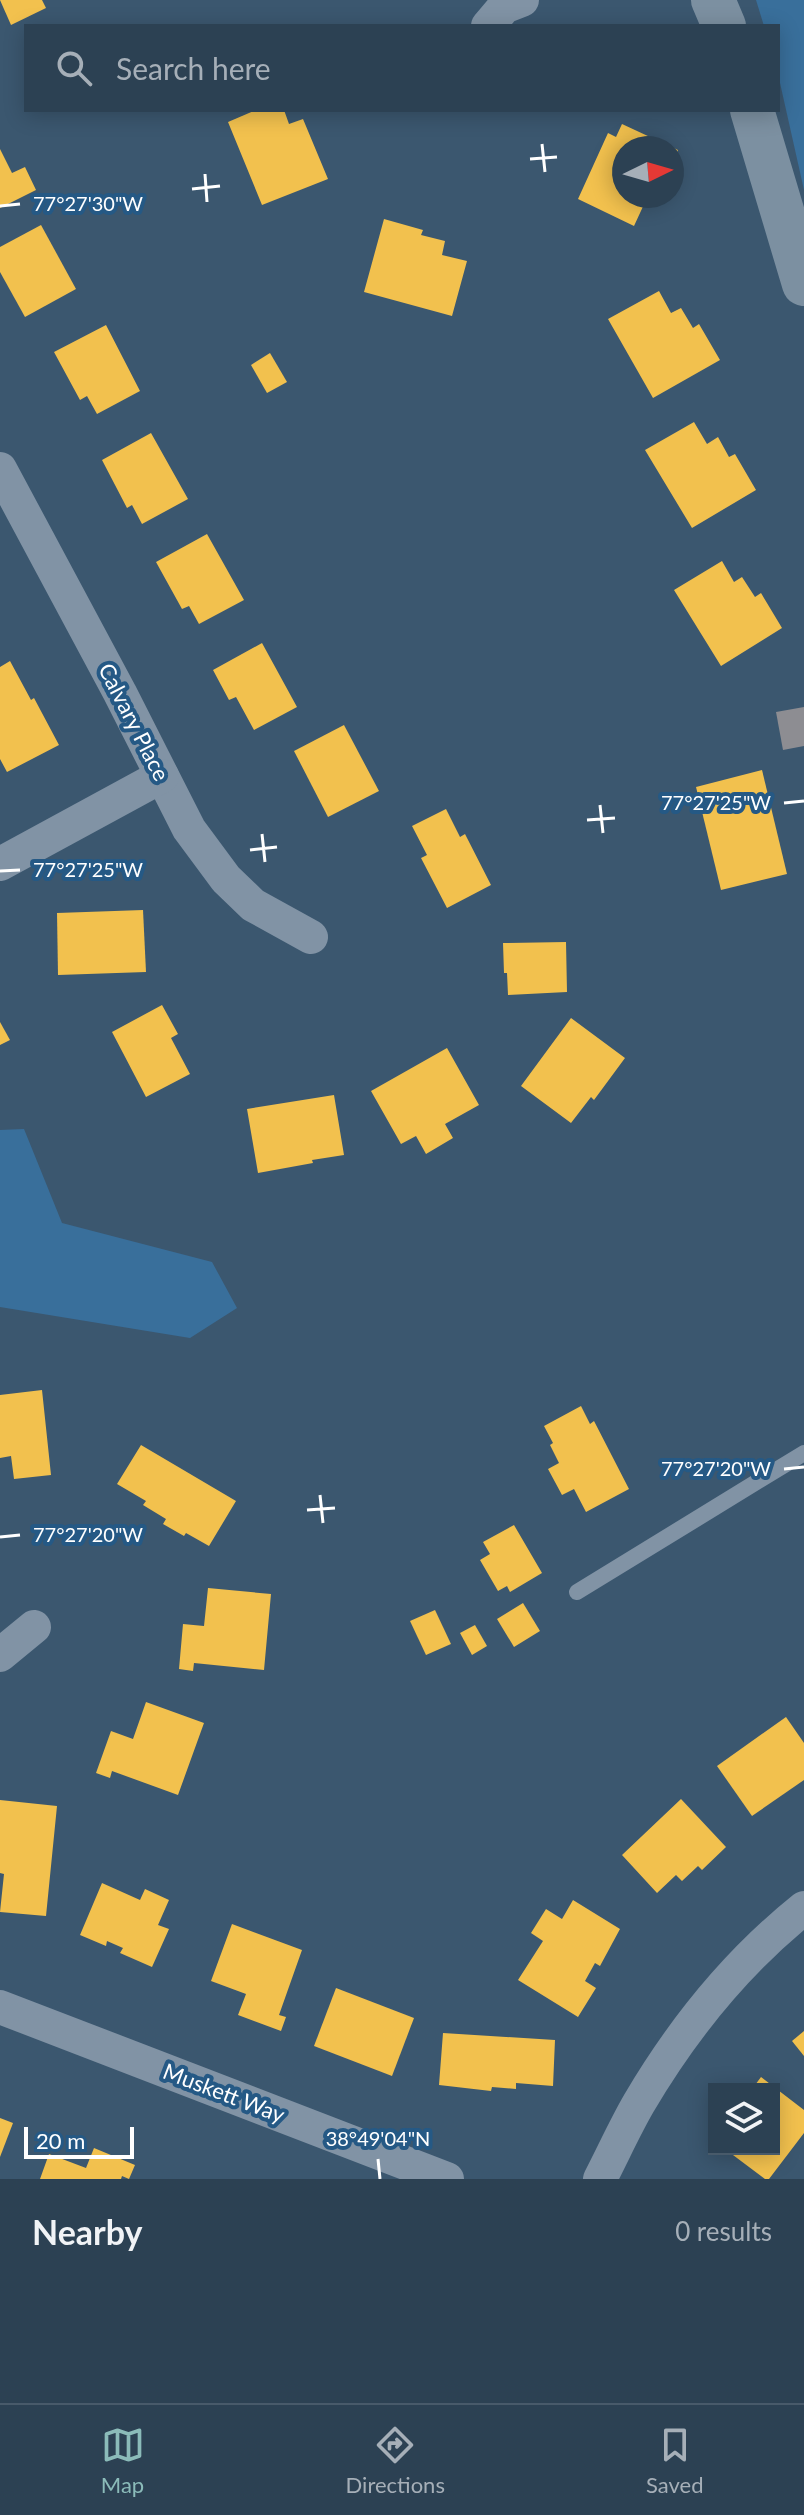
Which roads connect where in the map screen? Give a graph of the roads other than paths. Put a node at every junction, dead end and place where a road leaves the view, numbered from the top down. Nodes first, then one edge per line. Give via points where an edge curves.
1 (522, 0) edge
2 (713, 0) edge
3 (490, 24) edge
4 (723, 24) edge
5 (753, 112) edge
6 (804, 284) edge
7 (0, 469) edge
8 (162, 776) junction
9 (0, 864) edge
10 (311, 937) dead end
11 (804, 1453) edge
12 (577, 1592) dead end
13 (34, 1627) dead end
14 (0, 1655) edge
15 (804, 1908) edge
16 (0, 2007) edge
17 (447, 2179) edge
18 (600, 2179) edge

1 - 3 street via 504,7
2 - 4 street
5 - 6 street
7 - 8 street, Calvary Place
8 - 9 street
8 - 10 street, Calvary Place via 189,829 226,879 253,905
11 - 12 lane
13 - 14 street
15 - 18 street via 725,1983 669,2055
16 - 17 street, Muskett Way

